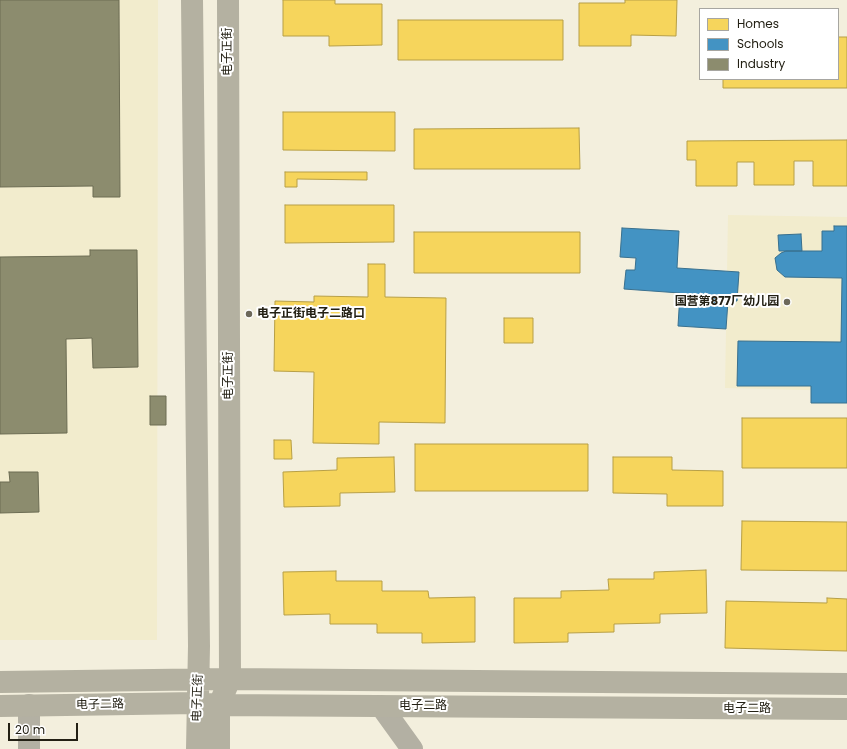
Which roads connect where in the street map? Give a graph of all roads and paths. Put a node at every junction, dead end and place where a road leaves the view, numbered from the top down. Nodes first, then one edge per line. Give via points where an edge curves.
1 (192, 0) edge
2 (228, 0) edge
3 (199, 679) junction
4 (230, 679) junction
5 (0, 682) edge
6 (847, 684) edge
7 (197, 703) junction
8 (29, 705) junction
9 (219, 705) junction
10 (0, 706) edge
11 (380, 706) junction
12 (847, 709) edge
13 (29, 749) edge
14 (197, 749) edge
15 (219, 749) edge
16 (412, 749) edge

1 - 3 main road, 电子正街
2 - 4 main road, 电子正街
3 - 4 main road, 电子二路
3 - 5 main road, 电子二路
3 - 7 main road, 电子正街
4 - 6 main road, 电子二路
4 - 9 main road, 电子正街
7 - 8 main road, 电子二路
7 - 9 main road, 电子二路
7 - 14 main road, 电子正街
8 - 10 main road, 电子二路
8 - 13 street
9 - 11 main road, 电子二路
9 - 15 main road, 电子正街
11 - 12 main road, 电子二路
11 - 16 street

